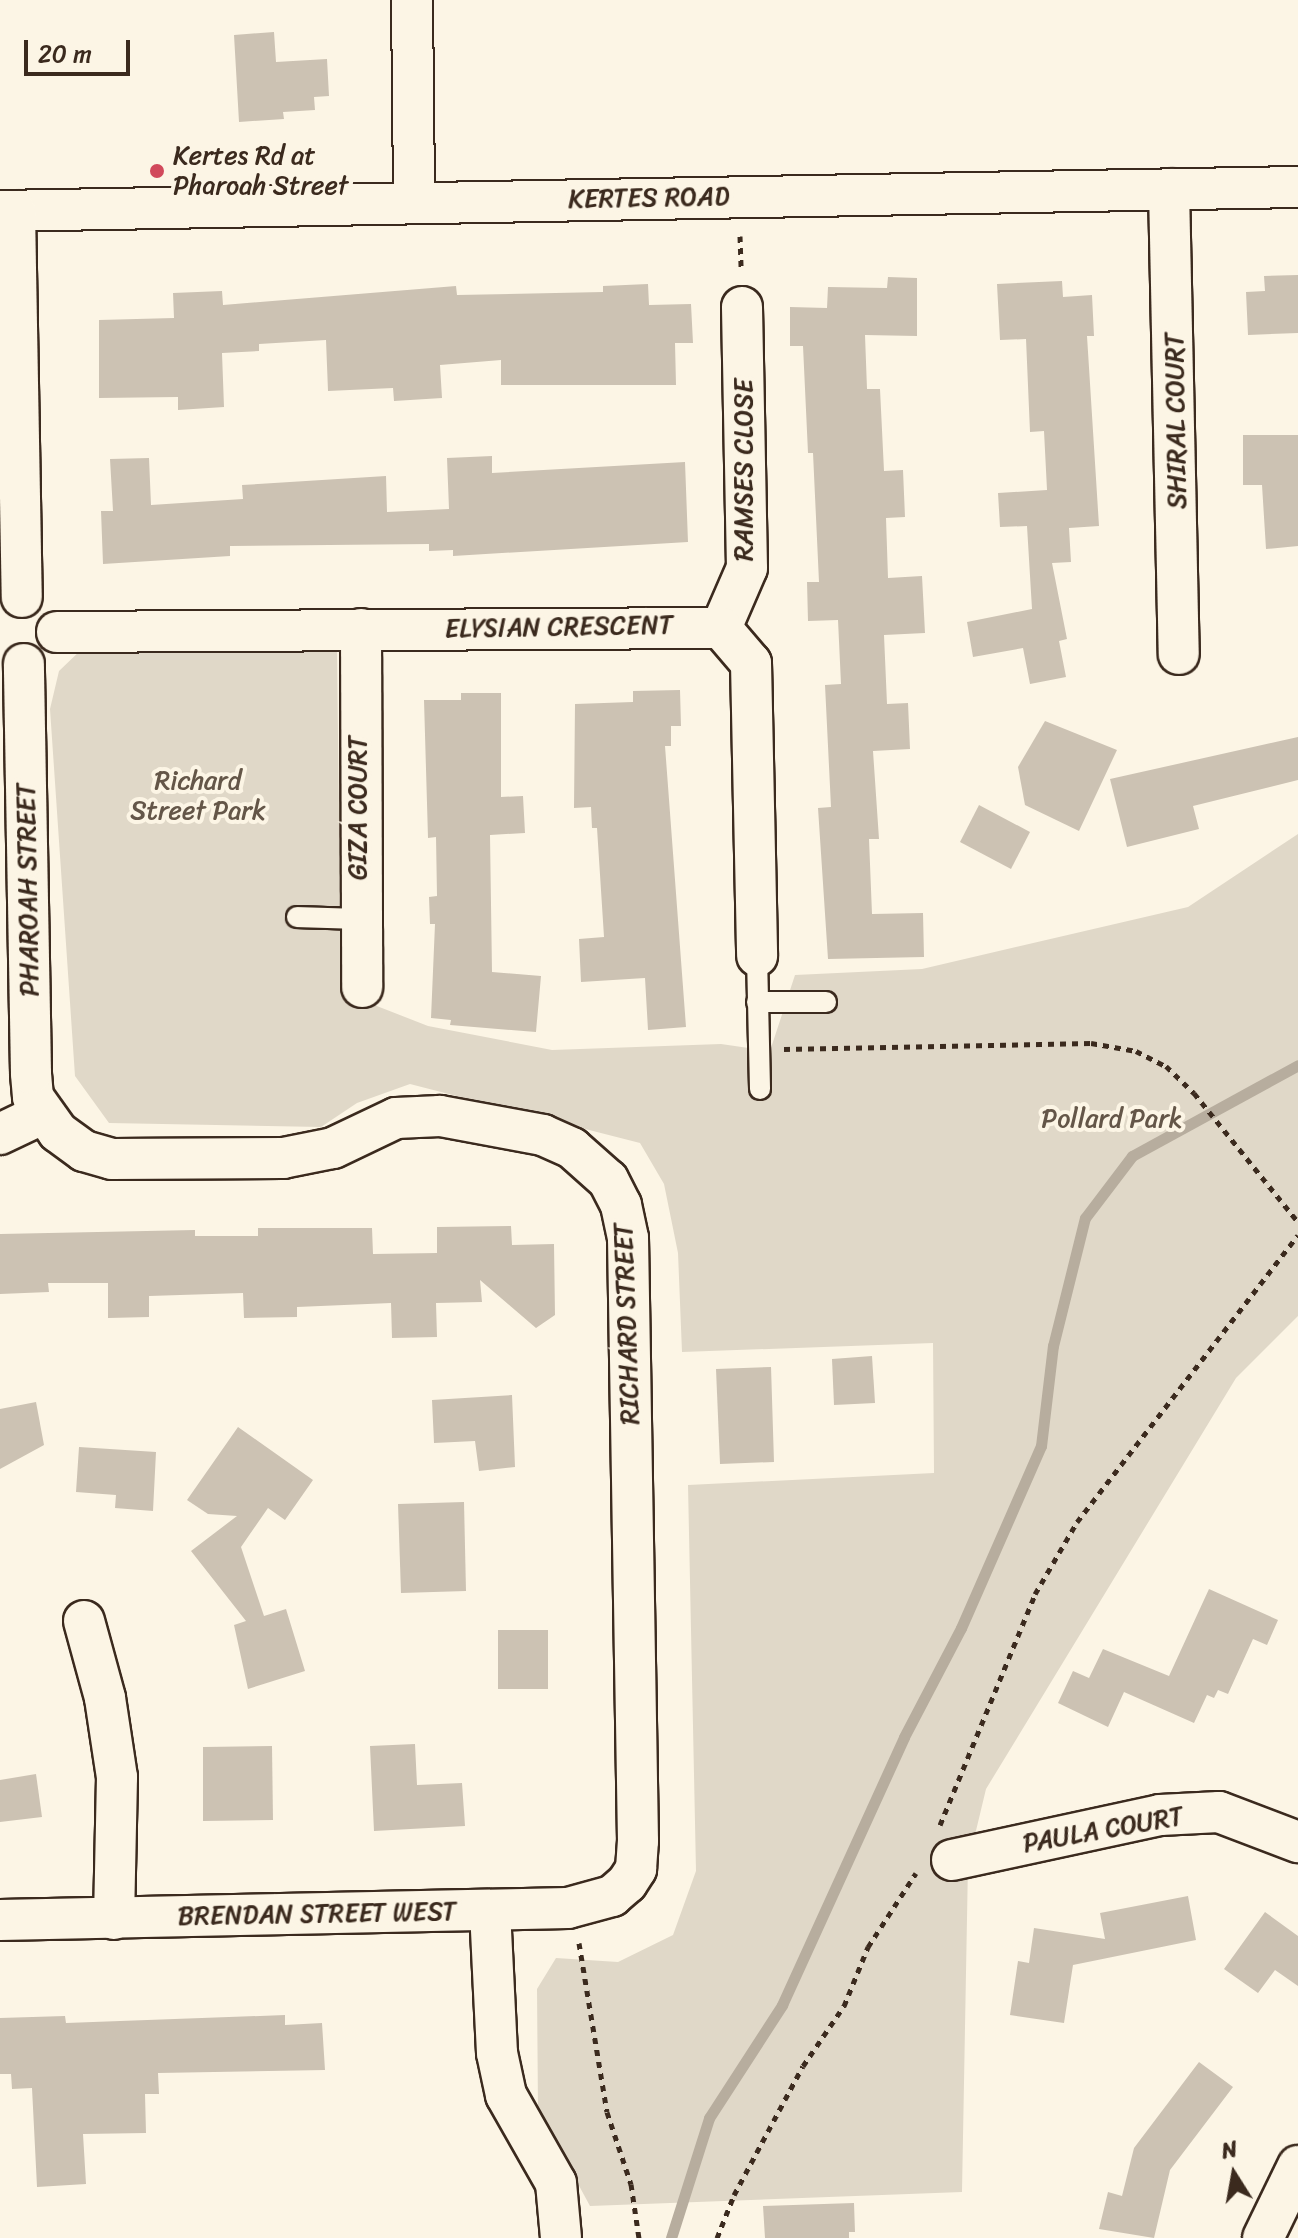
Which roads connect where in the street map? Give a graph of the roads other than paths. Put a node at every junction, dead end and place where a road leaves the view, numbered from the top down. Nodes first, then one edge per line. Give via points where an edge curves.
1 (412, 0) edge
2 (1298, 187) edge
3 (1169, 189) junction
4 (414, 203) junction
5 (7, 211) edge
6 (742, 307) dead end
7 (11, 602) edge
8 (721, 628) junction
9 (361, 629) junction
10 (57, 632) junction
11 (1179, 654) dead end
12 (12, 660) edge
13 (297, 917) dead end
14 (358, 919) junction
15 (757, 956) joint
16 (362, 987) dead end
17 (757, 1002) junction
18 (826, 1002) dead end
19 (760, 1089) dead end
20 (42, 1114) junction
21 (0, 1134) edge
22 (84, 1621) dead end
23 (1298, 1842) edge
24 (935, 1856) road end
25 (627, 1883) joint
26 (490, 1910) junction
27 (114, 1919) junction
28 (0, 1920) edge
29 (1298, 2166) edge
30 (561, 2238) edge
31 (1263, 2238) edge

1 - 4 street
2 - 3 street, KERTES ROAD
3 - 4 street, KERTES ROAD
3 - 11 street, SHIRAL COURT
4 - 5 street, KERTES ROAD
5 - 7 street
6 - 8 street, RAMSES CLOSE via 747,568
7 - 10 street via 47,607
8 - 9 street, ELYSIAN CRESCENT
8 - 15 street via 751,663
9 - 10 street, ELYSIAN CRESCENT
9 - 14 street, GIZA COURT
10 - 12 street via 43,658
12 - 20 street, PHAROAH STREET via 31,1073 33,1097
13 - 14 lane
14 - 16 street, GIZA COURT
15 - 17 lane
17 - 18 lane
17 - 19 lane
20 - 21 street
20 - 25 street, RICHARD STREET via 84,1151 112,1159 312,1155 396,1118 440,1116 543,1135 572,1148 608,1180 621,1205 628,1238 638,1841 636,1869
22 - 27 street via 105,1698 117,1777
23 - 24 street, PAULA COURT via 1219,1812 1174,1814
25 - 26 street, BRENDAN STREET WEST via 612,1896 568,1908
26 - 27 street, BRENDAN STREET WEST
26 - 30 street via 497,2053 506,2095 556,2183
27 - 28 street, BRENDAN STREET WEST
29 - 31 street

